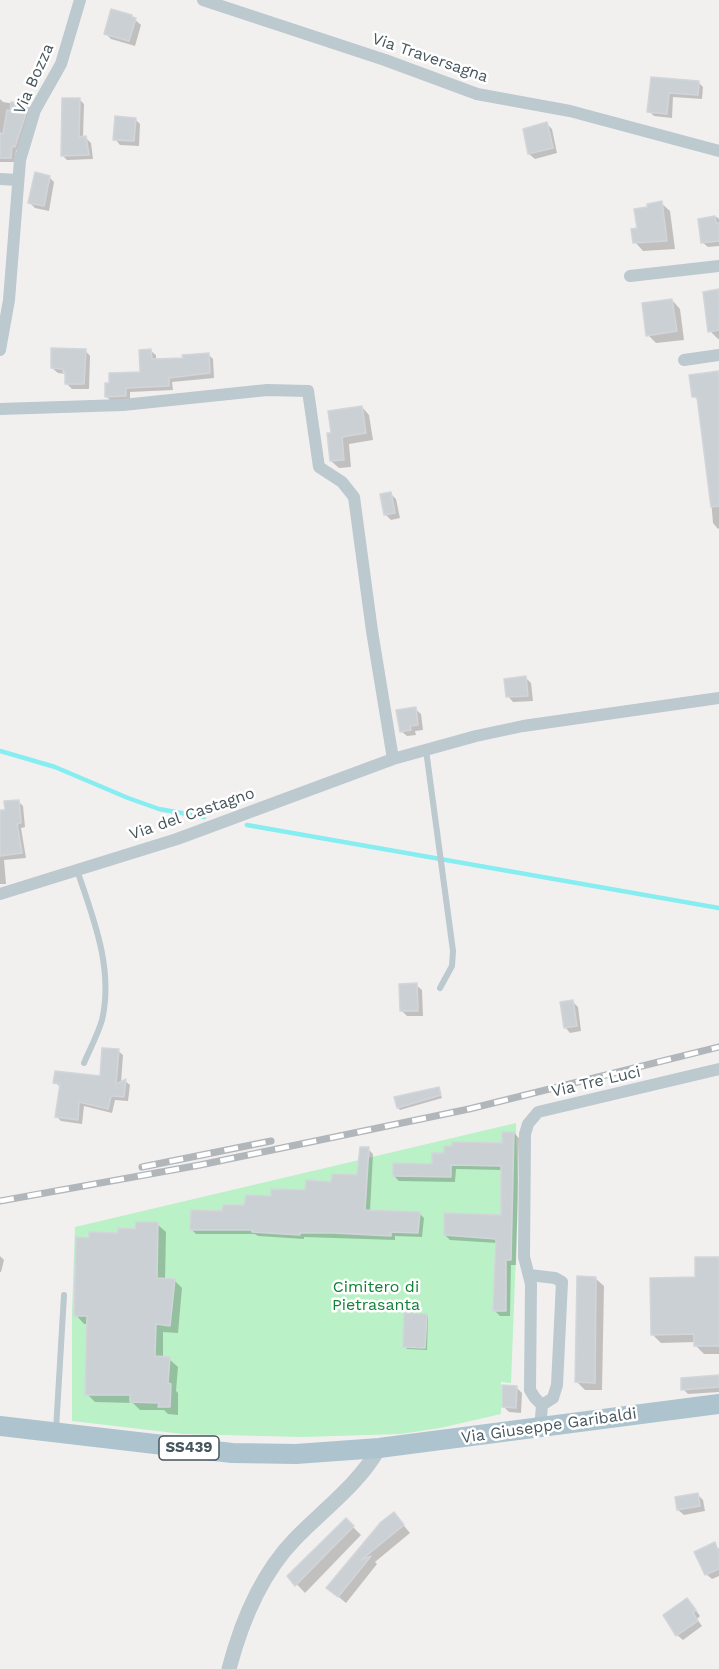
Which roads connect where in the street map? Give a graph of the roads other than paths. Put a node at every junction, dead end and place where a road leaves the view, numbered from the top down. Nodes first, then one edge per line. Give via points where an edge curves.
1 (80, 0) edge
2 (203, 0) edge
3 (719, 151) edge
4 (0, 179) edge
5 (18, 180) junction
6 (719, 266) edge
7 (630, 276) dead end
8 (0, 350) edge
9 (719, 355) edge
10 (684, 360) dead end
11 (0, 409) edge
12 (719, 698) edge
13 (426, 750) junction
14 (393, 759) junction
15 (77, 869) junction
16 (0, 894) edge
17 (440, 988) dead end
18 (84, 1063) dead end
19 (719, 1069) edge
20 (529, 1275) junction
21 (64, 1295) dead end
22 (719, 1404) edge
23 (542, 1405) junction
24 (0, 1426) edge
25 (537, 1429) junction
26 (56, 1433) junction
27 (379, 1448) junction
28 (229, 1669) edge

1 - 5 street, Via Bozza via 61,64 35,110
2 - 3 street, Via Traversagna via 477,94 570,111
4 - 5 street
5 - 8 street, Via Bozza via 9,300
6 - 7 street
9 - 10 street
11 - 14 street via 123,405 267,390 308,391 319,467 342,482 354,497
12 - 13 street, Via del Castagno via 523,726
13 - 14 street, Via del Castagno
13 - 17 lane via 453,951 452,966
14 - 15 street, Via del Castagno via 177,838
15 - 16 street, Via del Castagno
15 - 18 lane via 100,942 106,981 102,1020
19 - 20 street, Via Tre Luci via 538,1112 525,1134 524,1257
20 - 23 street, Via Tre Luci via 530,1390
20 - 23 street via 562,1282 557,1385 553,1398
21 - 26 lane
22 - 25 main road, Via Giuseppe Garibaldi / SS439
23 - 25 street
24 - 26 main road, SS439
25 - 27 main road, Via Giuseppe Garibaldi / SS439
26 - 27 main road, SS439 via 232,1453 296,1454
27 - 28 street via 364,1470 293,1541 273,1567 244,1621

